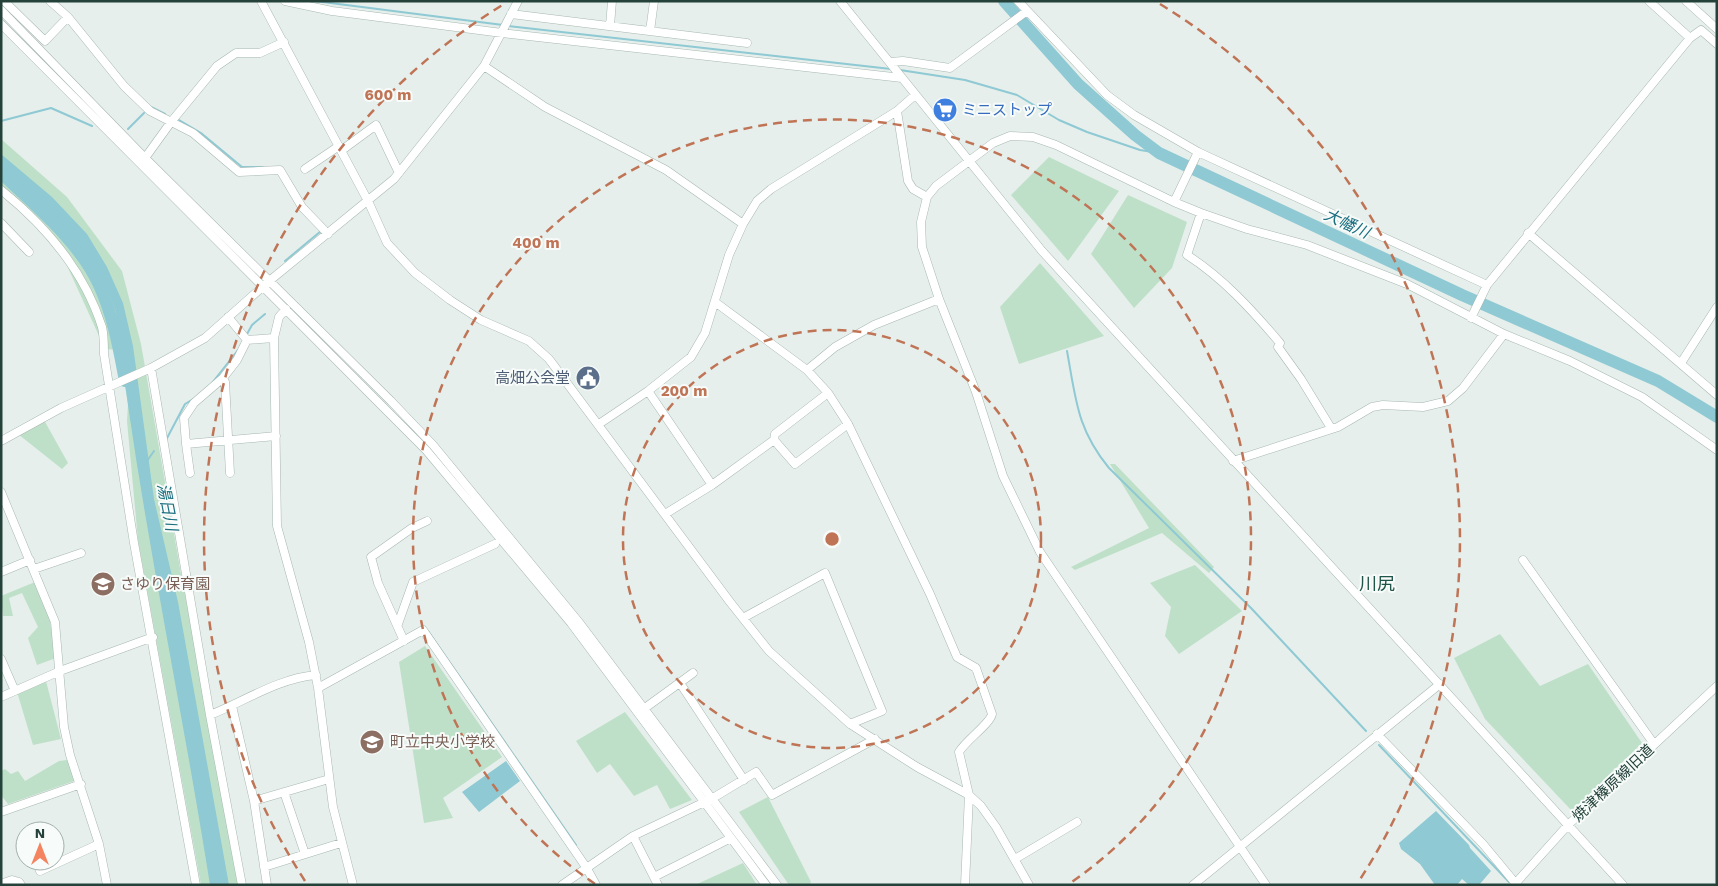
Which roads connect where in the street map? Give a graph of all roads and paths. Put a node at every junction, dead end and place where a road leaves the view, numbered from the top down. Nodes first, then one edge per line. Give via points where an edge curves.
1 (4, 1) edge
2 (50, 1) edge
3 (261, 1) edge
4 (285, 1) edge
5 (518, 1) edge
6 (612, 1) edge
7 (654, 1) edge
8 (840, 1) edge
9 (1018, 1) edge
10 (1649, 1) edge
11 (1686, 1) edge
12 (1, 10) edge
13 (1027, 11) junction
14 (510, 16) junction
15 (68, 17) junction
16 (1, 24) edge
17 (610, 26) junction
18 (1717, 29) edge
19 (650, 31) junction
20 (503, 32) junction
21 (1690, 38) junction
22 (45, 41) junction
23 (284, 42) junction
24 (747, 43) dead end
25 (1717, 44) edge
26 (39, 49) junction
27 (891, 64) junction
28 (484, 66) junction
29 (900, 76) junction
30 (915, 95) junction
31 (897, 111) junction
32 (171, 122) junction
33 (341, 148) junction
34 (1198, 152) junction
35 (145, 158) junction
36 (968, 161) junction
37 (305, 169) dead end
38 (399, 173) junction
39 (1, 190) edge
40 (927, 197) junction
41 (368, 201) junction
42 (1174, 202) junction
43 (1201, 213) junction
44 (1, 223) edge
45 (744, 224) junction
46 (1528, 233) junction
47 (328, 234) junction
48 (29, 252) dead end
49 (265, 284) junction
50 (1487, 285) junction
51 (939, 299) junction
52 (715, 302) junction
53 (1717, 307) edge
54 (286, 309) junction
55 (1472, 314) junction
56 (228, 318) junction
57 (1504, 334) junction
58 (274, 338) junction
59 (247, 340) junction
60 (1682, 364) junction
61 (150, 368) junction
62 (807, 370) junction
63 (222, 378) junction
64 (110, 385) junction
65 (648, 391) junction
66 (828, 393) junction
67 (1717, 395) edge
68 (599, 424) junction
69 (848, 424) junction
70 (1331, 428) junction
71 (276, 436) junction
72 (227, 440) junction
73 (774, 440) junction
74 (1, 441) edge
75 (186, 444) junction
76 (1717, 450) edge
77 (1233, 461) junction
78 (190, 473) dead end
79 (230, 473) dead end
80 (712, 485) junction
81 (1, 492) edge
82 (665, 514) junction
83 (427, 521) dead end
84 (495, 544) dead end
85 (80, 553) dead end
86 (30, 560) junction
87 (1522, 560) dead end
88 (34, 569) junction
89 (1, 572) edge
90 (743, 618) junction
91 (398, 624) junction
92 (153, 637) junction
93 (404, 640) junction
94 (1, 658) edge
95 (60, 671) junction
96 (693, 673) dead end
97 (316, 675) junction
98 (680, 682) junction
99 (1440, 684) junction
100 (1717, 686) edge
101 (318, 688) junction
102 (15, 691) junction
103 (1, 697) edge
104 (232, 706) junction
105 (645, 708) junction
106 (210, 715) junction
107 (850, 724) junction
108 (1377, 734) junction
109 (875, 739) junction
110 (1654, 744) junction
111 (329, 779) junction
112 (744, 780) junction
113 (80, 784) junction
114 (284, 792) junction
115 (969, 796) junction
116 (713, 798) junction
117 (254, 801) junction
118 (704, 802) junction
119 (1, 812) edge
120 (1077, 822) dead end
121 (1568, 825) junction
122 (633, 836) junction
123 (731, 838) junction
124 (341, 843) junction
125 (99, 844) junction
126 (1239, 847) junction
127 (305, 854) junction
128 (1014, 859) junction
129 (65, 860) edge
130 (264, 866) junction
131 (586, 867) junction
132 (654, 877) junction
133 (1, 884) edge
134 (1516, 884) edge
135 (21, 885) edge
136 (107, 885) edge
137 (196, 885) edge
138 (242, 885) edge
139 (267, 885) edge
140 (353, 885) edge
141 (562, 885) edge
142 (596, 885) edge
143 (658, 885) edge
144 (766, 885) edge
145 (777, 885) edge
146 (965, 885) edge
147 (1029, 885) edge
148 (1194, 885) edge
149 (1266, 885) edge
150 (1623, 885) edge

1 - 22 street
2 - 15 street
3 - 23 street
4 - 20 street via 332,11
5 - 14 street
6 - 17 street
7 - 19 street
8 - 27 street
9 - 13 street
10 - 21 street
11 - 18 street
12 - 26 street
13 - 27 street via 950,68 903,61
13 - 34 street via 1106,94 1134,115
14 - 17 street
14 - 20 street
15 - 22 street
15 - 32 street via 124,86 150,111
16 - 49 street
17 - 19 street
19 - 24 street
20 - 28 street
20 - 29 street
21 - 25 street via 1702,30
21 - 46 street
22 - 26 street
23 - 32 street via 260,53 236,53 227,58
23 - 33 street
26 - 35 street
27 - 29 street
28 - 38 street
28 - 45 street via 544,107 666,170
29 - 30 street
30 - 31 street
30 - 36 street
31 - 40 street via 908,181 913,190
31 - 45 street via 771,189 758,201
32 - 35 street
32 - 47 street via 193,133 239,172 280,170 302,206
33 - 37 street
33 - 38 street via 376,125
33 - 41 street
34 - 42 street
34 - 50 street
35 - 49 street
36 - 40 street
36 - 42 street via 993,143 1010,136 1032,137 1056,145
36 - 77 street via 1042,251
38 - 41 street
39 - 64 street via 50,235 82,281 103,329
40 - 51 street via 921,222 922,247
41 - 47 street
41 - 68 street via 387,243 398,257 450,300 482,320 529,341 558,369
42 - 43 street
43 - 55 street via 1341,257
43 - 70 street via 1187,255 1208,268 1280,343 1278,347 1302,379
44 - 48 street
45 - 52 street via 729,255
46 - 50 street
46 - 60 street
47 - 49 street
49 - 54 street
49 - 56 street
49 - 105 street via 391,401 433,445 578,620
50 - 55 street
51 - 62 street via 874,325 835,347
51 - 126 street via 976,392 1003,476 1040,552
52 - 62 street
52 - 65 street via 705,334 691,357
53 - 60 street
54 - 58 street via 279,317
54 - 118 street via 426,450 510,548 571,623
55 - 57 street
56 - 59 street
56 - 61 street via 193,346
57 - 70 street via 1463,388 1448,401 1423,407 1372,407
57 - 76 street via 1642,397
58 - 59 street
58 - 71 street
59 - 63 street via 237,360
60 - 67 street
61 - 64 street
61 - 106 street
62 - 66 street
63 - 72 street via 226,382
63 - 75 street via 194,403 184,418
64 - 74 street
64 - 92 street via 134,543
65 - 68 street
65 - 80 street
66 - 69 street
66 - 73 street via 775,434
68 - 82 street
69 - 73 street via 796,464
69 - 115 street via 957,657 976,668 984,686 991,720 975,732 958,752
70 - 77 street
71 - 72 street
71 - 97 street via 277,526
72 - 75 street
72 - 79 street
73 - 80 street
75 - 78 street
77 - 99 street
80 - 82 street
81 - 86 street
82 - 90 street
83 - 91 street via 371,557 378,583
84 - 91 street via 413,582
85 - 88 street
86 - 88 street
86 - 89 street
87 - 110 street
88 - 95 street via 55,622
90 - 107 street via 769,651
90 - 107 street via 825,573 882,711
91 - 93 street
92 - 95 street
92 - 137 street
93 - 101 street
93 - 131 street via 423,630
94 - 102 street
95 - 102 street
95 - 113 street via 64,727
96 - 98 street
97 - 101 street
97 - 104 street via 278,685
98 - 105 street
98 - 112 street
99 - 108 street
99 - 121 street
100 - 110 street, 焼津榛原線旧道
101 - 111 street
102 - 103 street
104 - 106 street
104 - 117 street
105 - 116 street
106 - 138 street
107 - 109 street
108 - 126 street
108 - 134 street
109 - 112 street via 772,796 756,772
109 - 115 street
110 - 121 street, 焼津榛原線旧道
111 - 114 street
111 - 124 street
112 - 116 street
113 - 119 street
113 - 125 street
114 - 117 street
114 - 127 street
115 - 128 street via 981,806
115 - 146 street
116 - 118 street
116 - 145 street
117 - 130 street
118 - 122 street
118 - 123 street
120 - 128 street
121 - 134 street, 焼津榛原線旧道
121 - 150 street
122 - 131 street
122 - 132 street
123 - 132 street
123 - 144 street
124 - 127 street
124 - 140 street
125 - 129 street
125 - 136 street
126 - 148 street
126 - 149 street
127 - 130 street
128 - 147 street
130 - 139 street
131 - 141 street
131 - 142 street
132 - 143 street
133 - 135 street via 12,880

